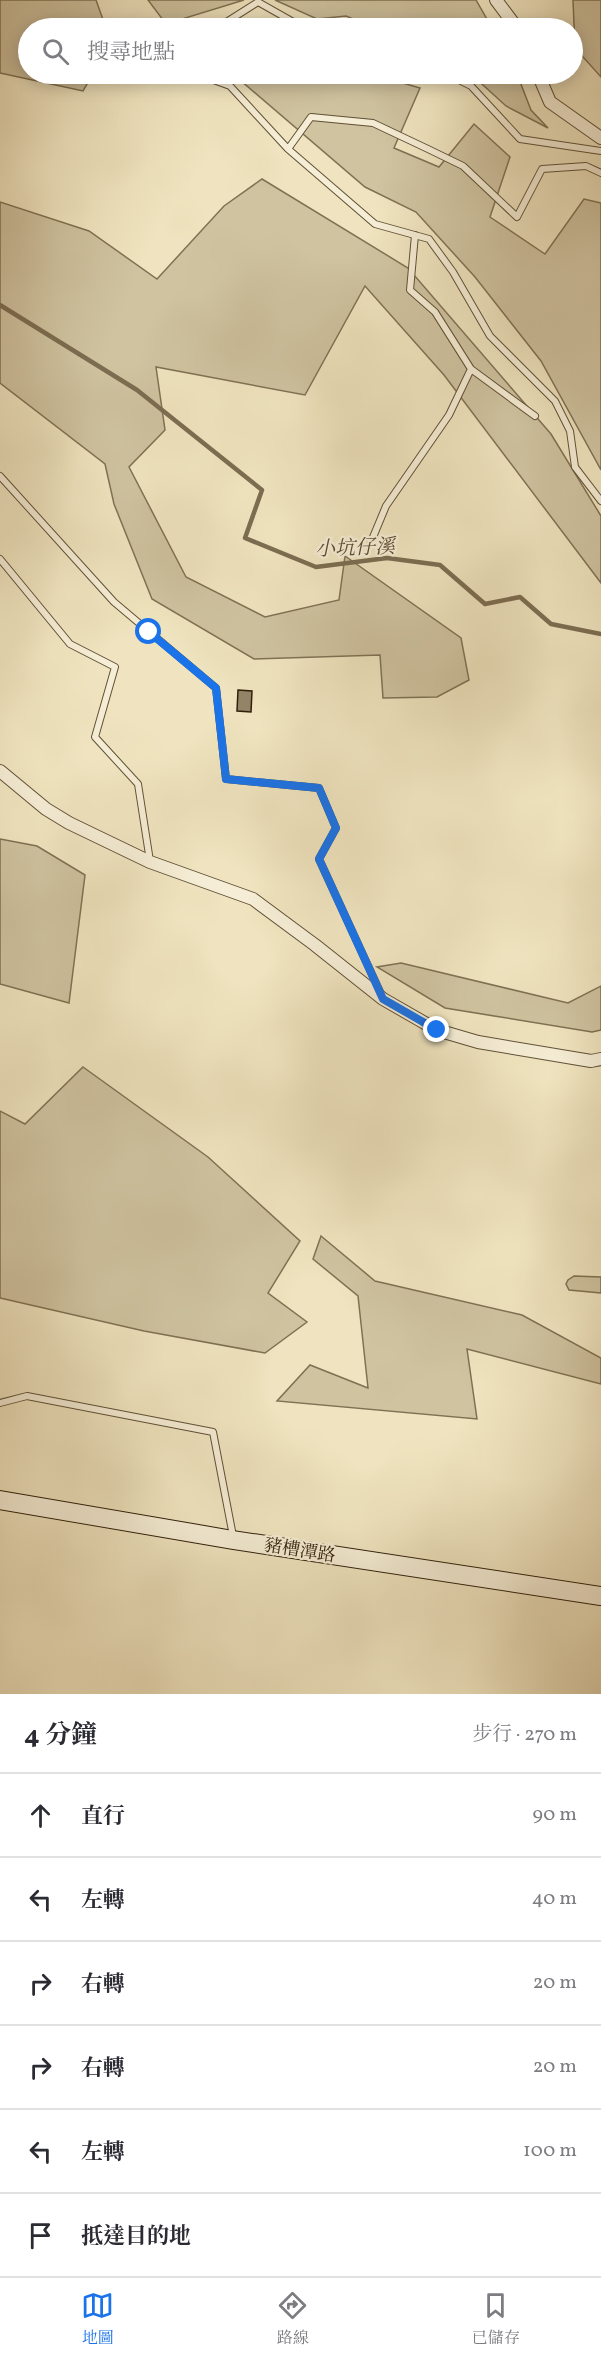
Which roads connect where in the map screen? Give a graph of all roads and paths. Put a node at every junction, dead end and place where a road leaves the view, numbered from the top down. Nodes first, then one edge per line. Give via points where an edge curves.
1 (496, 0) edge
2 (233, 18) edge
3 (286, 18) edge
4 (510, 18) edge
5 (225, 84) edge
6 (467, 84) edge
7 (542, 84) edge
8 (601, 138) edge
9 (288, 149) junction
10 (601, 151) edge
11 (601, 173) edge
12 (415, 235) junction
13 (471, 369) junction
14 (535, 416) dead end
15 (0, 476) edge
16 (601, 501) edge
17 (371, 542) dead end
18 (0, 559) edge
19 (0, 771) edge
20 (150, 862) junction
21 (383, 999) junction
22 (601, 1059) edge
23 (0, 1403) edge
24 (0, 1500) edge
25 (233, 1539) junction
26 (601, 1596) edge

1 - 4 street
2 - 3 lane via 258,2
5 - 9 lane
6 - 10 lane via 520,139
7 - 8 street via 550,102
9 - 11 lane via 311,117 373,123 463,166 516,217 542,169 586,166
9 - 12 lane via 375,224
12 - 13 lane via 410,290 435,312
12 - 16 lane via 429,239 490,336 555,401 570,431 575,467
13 - 14 lane
13 - 17 lane via 449,415 386,506
15 - 21 lane via 114,602 216,688 226,779 319,788 336,828 319,859
18 - 20 lane via 70,644 115,667 95,737 138,784
19 - 20 street via 69,823
20 - 21 street via 252,899
21 - 22 street via 437,1030 478,1042 591,1061
23 - 25 lane via 27,1396 213,1432
24 - 25 street, 豬槽潭路
25 - 26 street, 豬槽潭路

